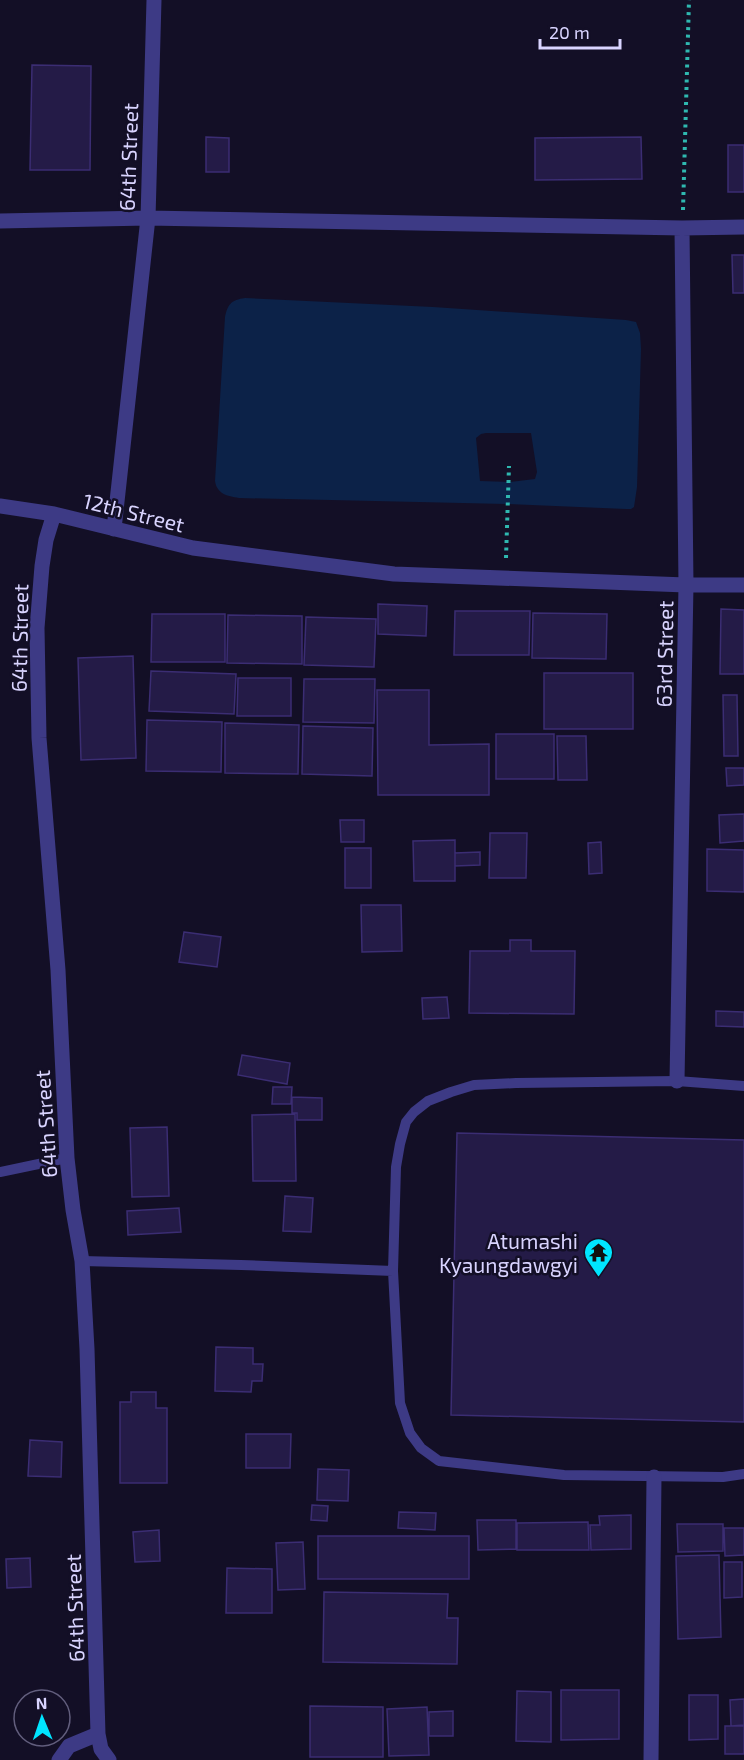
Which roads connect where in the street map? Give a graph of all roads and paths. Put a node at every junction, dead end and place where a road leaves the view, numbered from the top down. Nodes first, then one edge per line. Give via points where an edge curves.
1 (154, 0) edge
2 (689, 0) edge
3 (148, 218) junction
4 (0, 221) edge
5 (744, 227) edge
6 (682, 228) junction
7 (509, 466) dead end
8 (0, 506) edge
9 (54, 514) junction
10 (114, 529) junction
11 (506, 577) junction
12 (686, 585) junction
13 (744, 585) edge
14 (677, 1081) junction
15 (744, 1086) edge
16 (67, 1158) junction
17 (0, 1172) edge
18 (82, 1261) junction
19 (393, 1271) junction
20 (744, 1474) edge
21 (654, 1477) junction
22 (98, 1734) junction
23 (59, 1760) edge
24 (109, 1760) edge
25 (651, 1760) edge

1 - 3 street, 64th Street
2 - 6 path
3 - 4 street
3 - 6 street
3 - 10 street, 64th Street
5 - 6 street
6 - 12 street, 63rd Street
7 - 11 path
8 - 9 street, 12th Street
9 - 10 street, 12th Street
9 - 16 street, 64th Street via 42,566 37,628 39,738 58,970
10 - 11 street, 12th Street via 193,548 394,574
11 - 12 street, 12th Street
12 - 13 street, 12th Street
12 - 14 street, 63rd Street
14 - 15 lane
14 - 19 lane via 474,1085 428,1101 406,1122 400,1144
16 - 17 lane
16 - 18 street, 64th Street
18 - 19 lane
18 - 22 street, 64th Street
19 - 21 lane via 400,1403 410,1433 421,1448 439,1461 564,1474
20 - 21 lane
21 - 25 street
22 - 23 street via 69,1746
22 - 24 street via 101,1749

